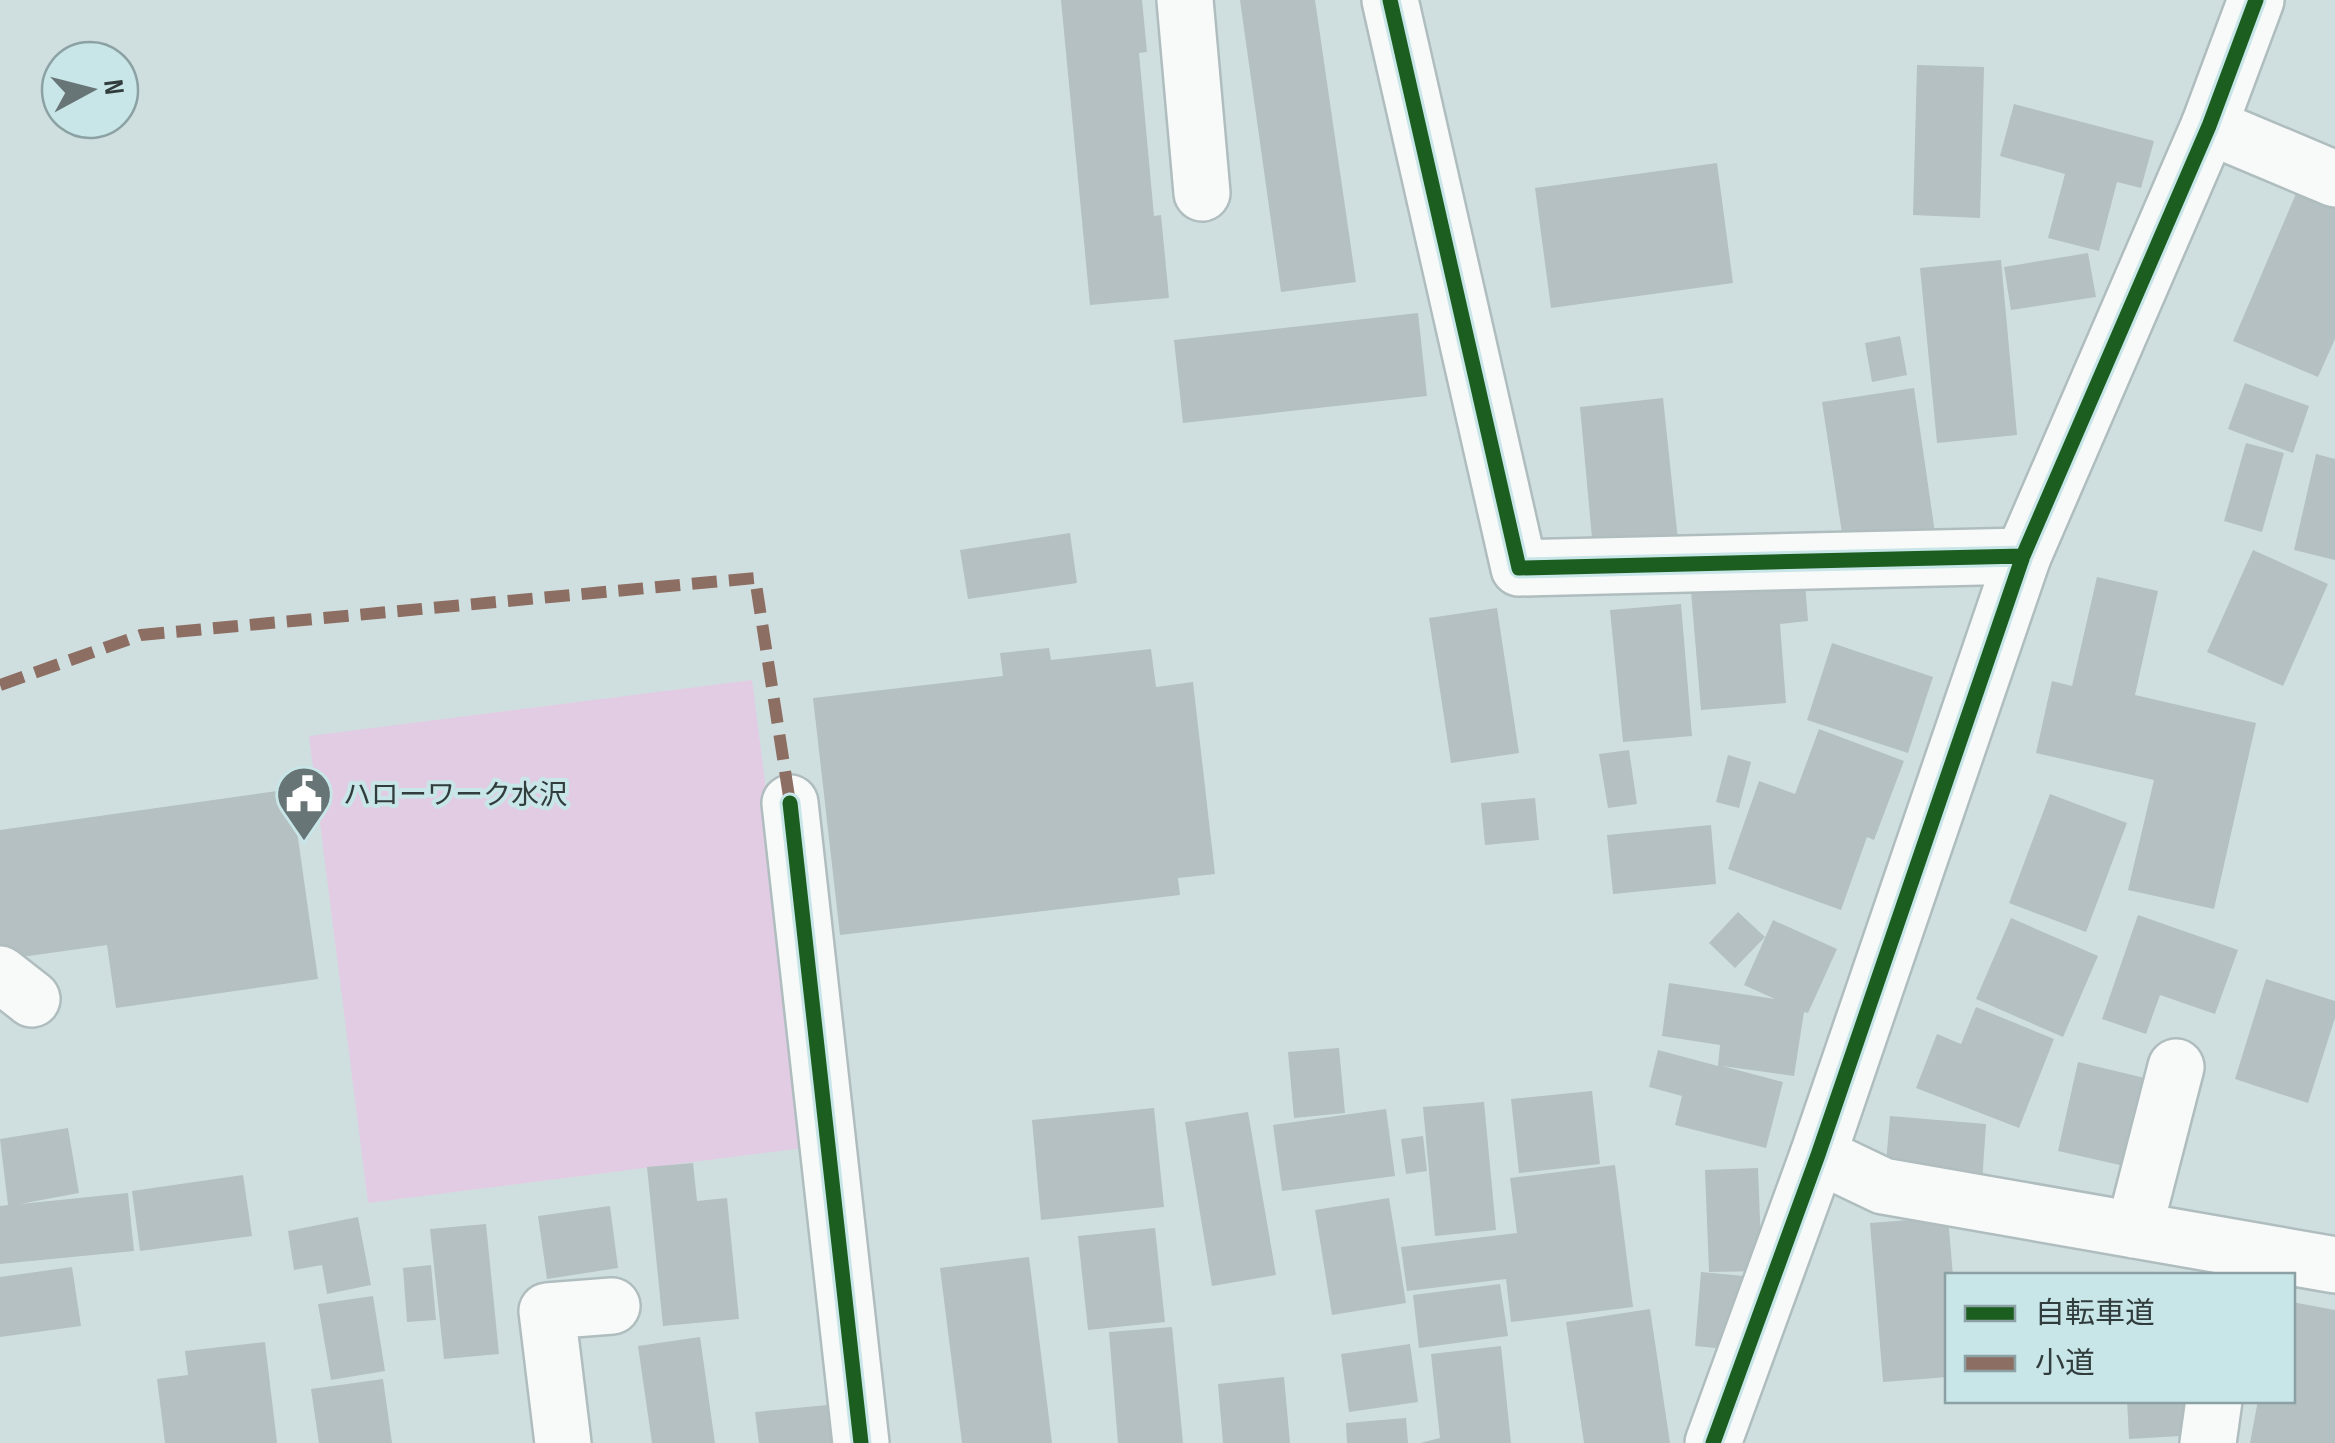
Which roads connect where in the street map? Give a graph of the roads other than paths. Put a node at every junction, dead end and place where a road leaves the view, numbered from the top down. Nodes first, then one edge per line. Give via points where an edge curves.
1 (1184, 0) edge
2 (1390, 0) edge
3 (2256, 0) edge
4 (2209, 126) junction
5 (2335, 179) edge
6 (1202, 194) dead end
7 (2024, 556) junction
8 (790, 803) dead end
9 (2176, 1067) dead end
10 (1818, 1155) junction
11 (2134, 1230) junction
12 (2232, 1261) edge
13 (2335, 1265) edge
14 (612, 1306) dead end
15 (2214, 1403) edge
16 (563, 1443) edge
17 (861, 1443) edge
18 (1713, 1443) edge
19 (2208, 1443) edge

1 - 6 street
2 - 7 street via 1519,568
3 - 4 street
4 - 5 street
4 - 7 street
7 - 10 street
8 - 17 street
9 - 11 street
10 - 11 street via 1883,1186
10 - 18 street
11 - 12 street
12 - 13 street
14 - 16 street via 547,1310
15 - 19 street

